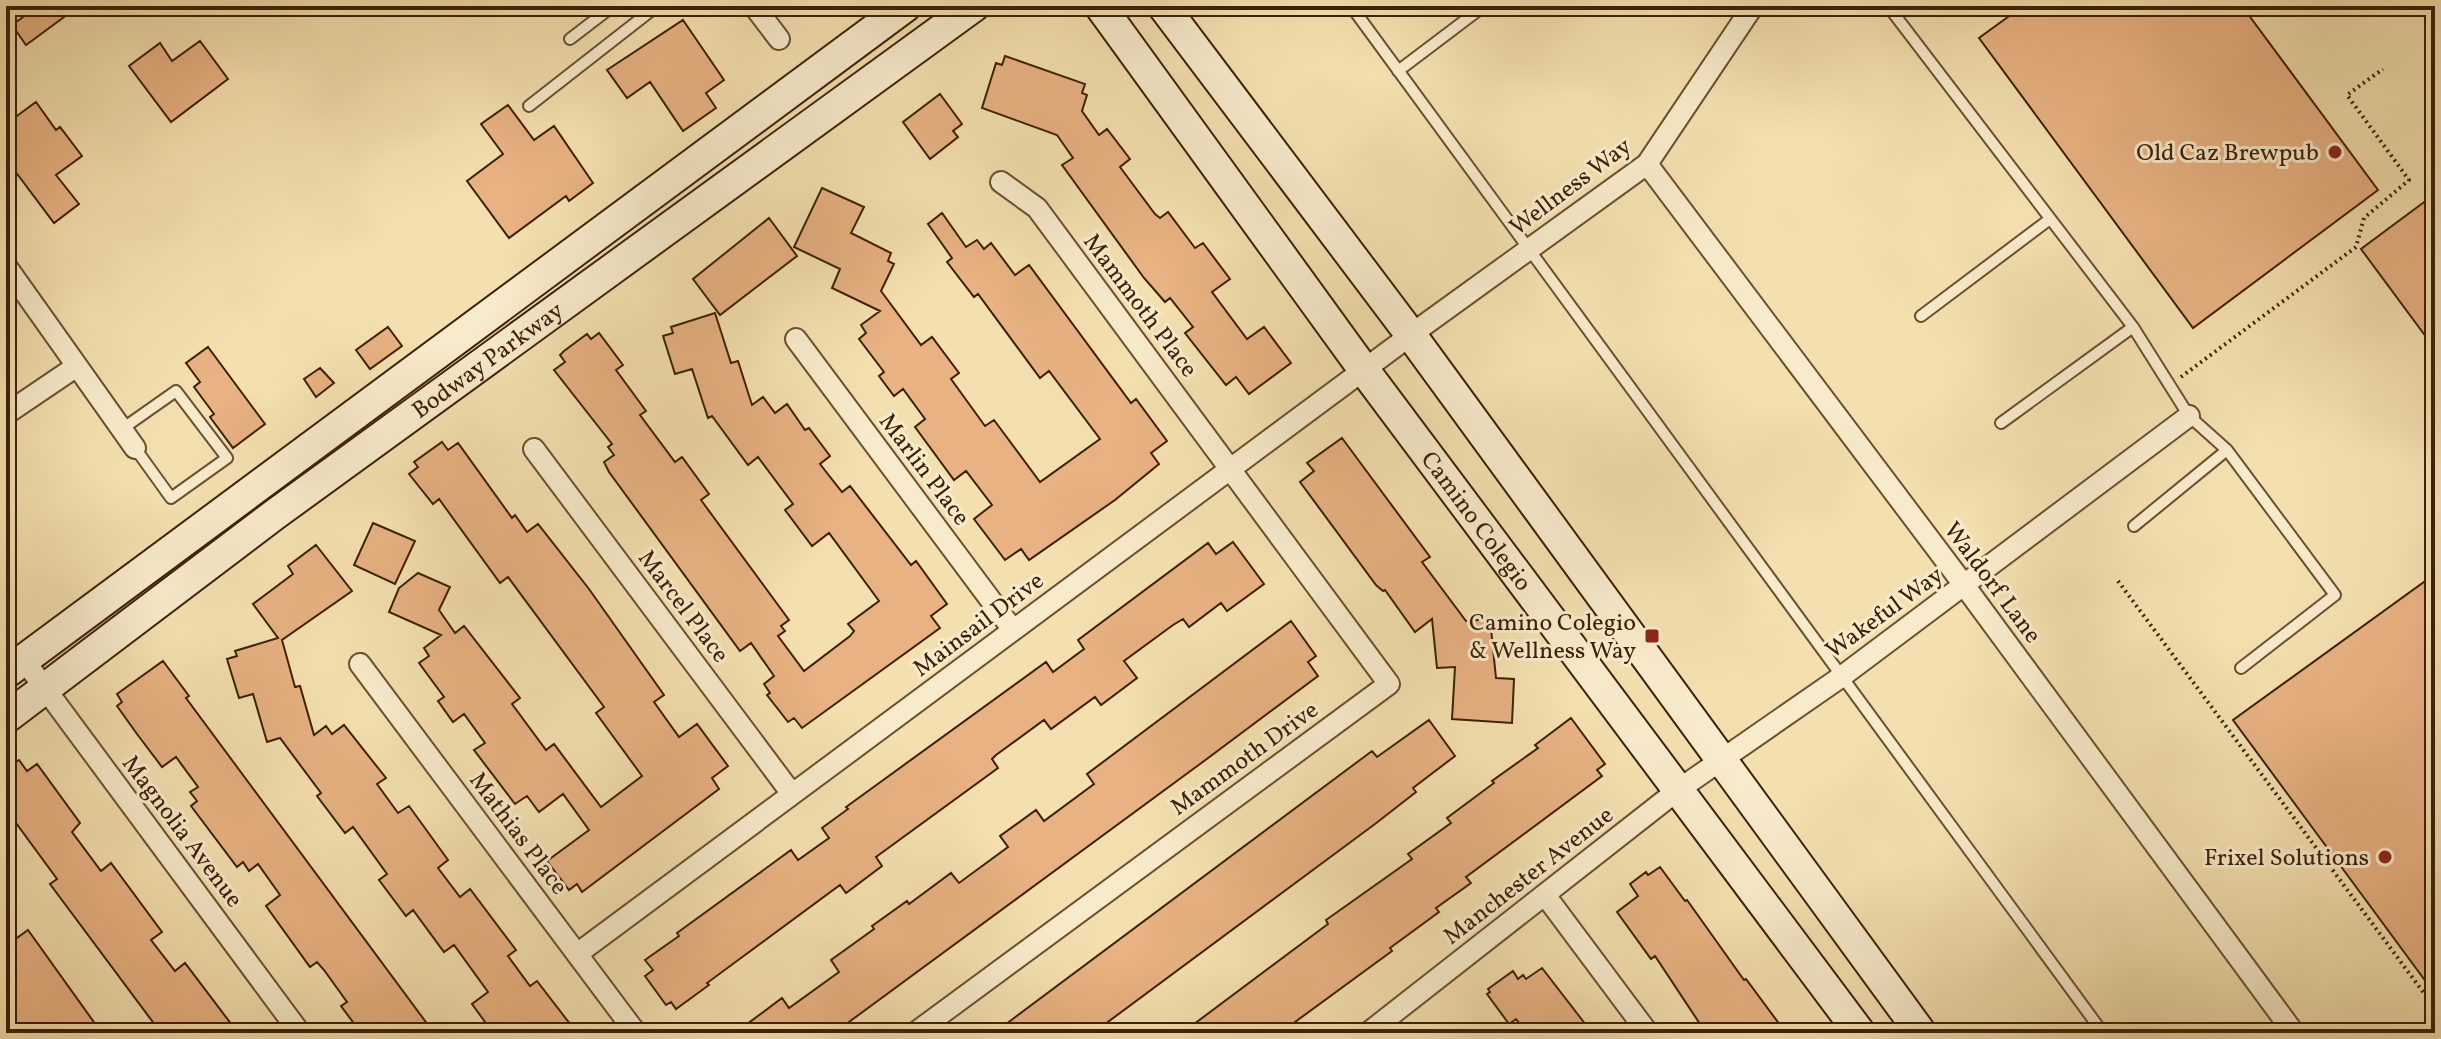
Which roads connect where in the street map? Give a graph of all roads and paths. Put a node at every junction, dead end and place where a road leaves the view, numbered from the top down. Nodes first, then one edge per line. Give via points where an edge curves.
1 (613, 6) edge
2 (657, 6) edge
3 (754, 6) edge
4 (906, 6) edge
5 (974, 6) edge
6 (1100, 6) edge
7 (1163, 6) edge
8 (1351, 6) edge
9 (1484, 6) edge
10 (1753, 6) edge
11 (1888, 6) edge
12 (570, 39) dead end
13 (779, 39) dead end
14 (2383, 69) dead end
15 (1398, 71) junction
16 (529, 106) dead end
17 (1647, 164) junction
18 (1001, 182) dead end
19 (2050, 219) junction
20 (1528, 250) junction
21 (6, 266) edge
22 (1921, 316) dead end
23 (2133, 327) junction
24 (1411, 335) junction
25 (796, 339) dead end
26 (77, 366) junction
27 (1364, 370) junction
28 (2170, 386) junction
29 (6, 414) edge
30 (2189, 416) junction
31 (2001, 423) dead end
32 (122, 429) junction
33 (135, 448) joint
34 (534, 449) dead end
35 (2227, 450) junction
36 (1230, 469) junction
37 (2134, 526) dead end
38 (2118, 581) dead end
39 (1964, 585) junction
40 (1013, 630) junction
41 (360, 664) dead end
42 (15, 667) edge
43 (2241, 668) dead end
44 (1841, 677) junction
45 (45, 689) junction
46 (6, 718) edge
47 (1722, 760) junction
48 (1678, 790) junction
49 (792, 794) junction
50 (1545, 895) junction
51 (577, 954) junction
52 (2435, 1008) edge
53 (300, 1033) edge
54 (636, 1033) edge
55 (915, 1033) edge
56 (1368, 1033) edge
57 (1648, 1033) edge
58 (1860, 1033) edge
59 (1921, 1033) edge
60 (2103, 1033) edge
61 (2294, 1033) edge

1 - 12 lane
2 - 16 lane
3 - 13 street
4 - 42 street, Bodway Parkway
5 - 45 street, Bodway Parkway via 274,515
6 - 27 street, Camino Colegio
7 - 24 street
8 - 15 lane
9 - 15 lane
10 - 17 street, Wellness Way
11 - 19 lane
14 - 28 path via 2347,95 2409,180 2364,218 2356,247
15 - 20 lane
17 - 20 street, Wellness Way
17 - 39 street, Waldorf Lane
18 - 36 street, Mammoth Place via 1037,208
19 - 22 lane
19 - 23 lane
20 - 24 street, Wellness Way
20 - 44 lane
21 - 26 street
23 - 28 lane
23 - 31 lane
24 - 27 street, Mainsail Drive
24 - 47 street
25 - 40 street, Marlin Place
26 - 29 street
26 - 32 street
27 - 36 street, Mainsail Drive
27 - 48 street, Camino Colegio
28 - 30 lane
30 - 35 lane
30 - 39 street, Wakeful Way
32 - 33 street
32 - 33 lane via 176,391 227,458 171,498
34 - 49 street, Marcel Place
35 - 37 lane
35 - 43 lane via 2335,595
36 - 40 street, Mainsail Drive
36 - 55 street, Mammoth Drive via 1389,684
38 - 52 path
39 - 44 street, Wakeful Way
39 - 61 street, Waldorf Lane
40 - 49 street, Mainsail Drive
41 - 51 street, Mathias Place
42 - 45 street, Magnolia Avenue
44 - 47 street, Wakeful Way
44 - 60 lane
45 - 46 street, Bodway Parkway
45 - 53 street, Magnolia Avenue
47 - 48 street, Manchester Avenue
47 - 59 street
48 - 50 street, Manchester Avenue
48 - 58 street, Camino Colegio
49 - 51 street, Mainsail Drive
50 - 56 street, Manchester Avenue
50 - 57 street
51 - 54 street, Mathias Place

